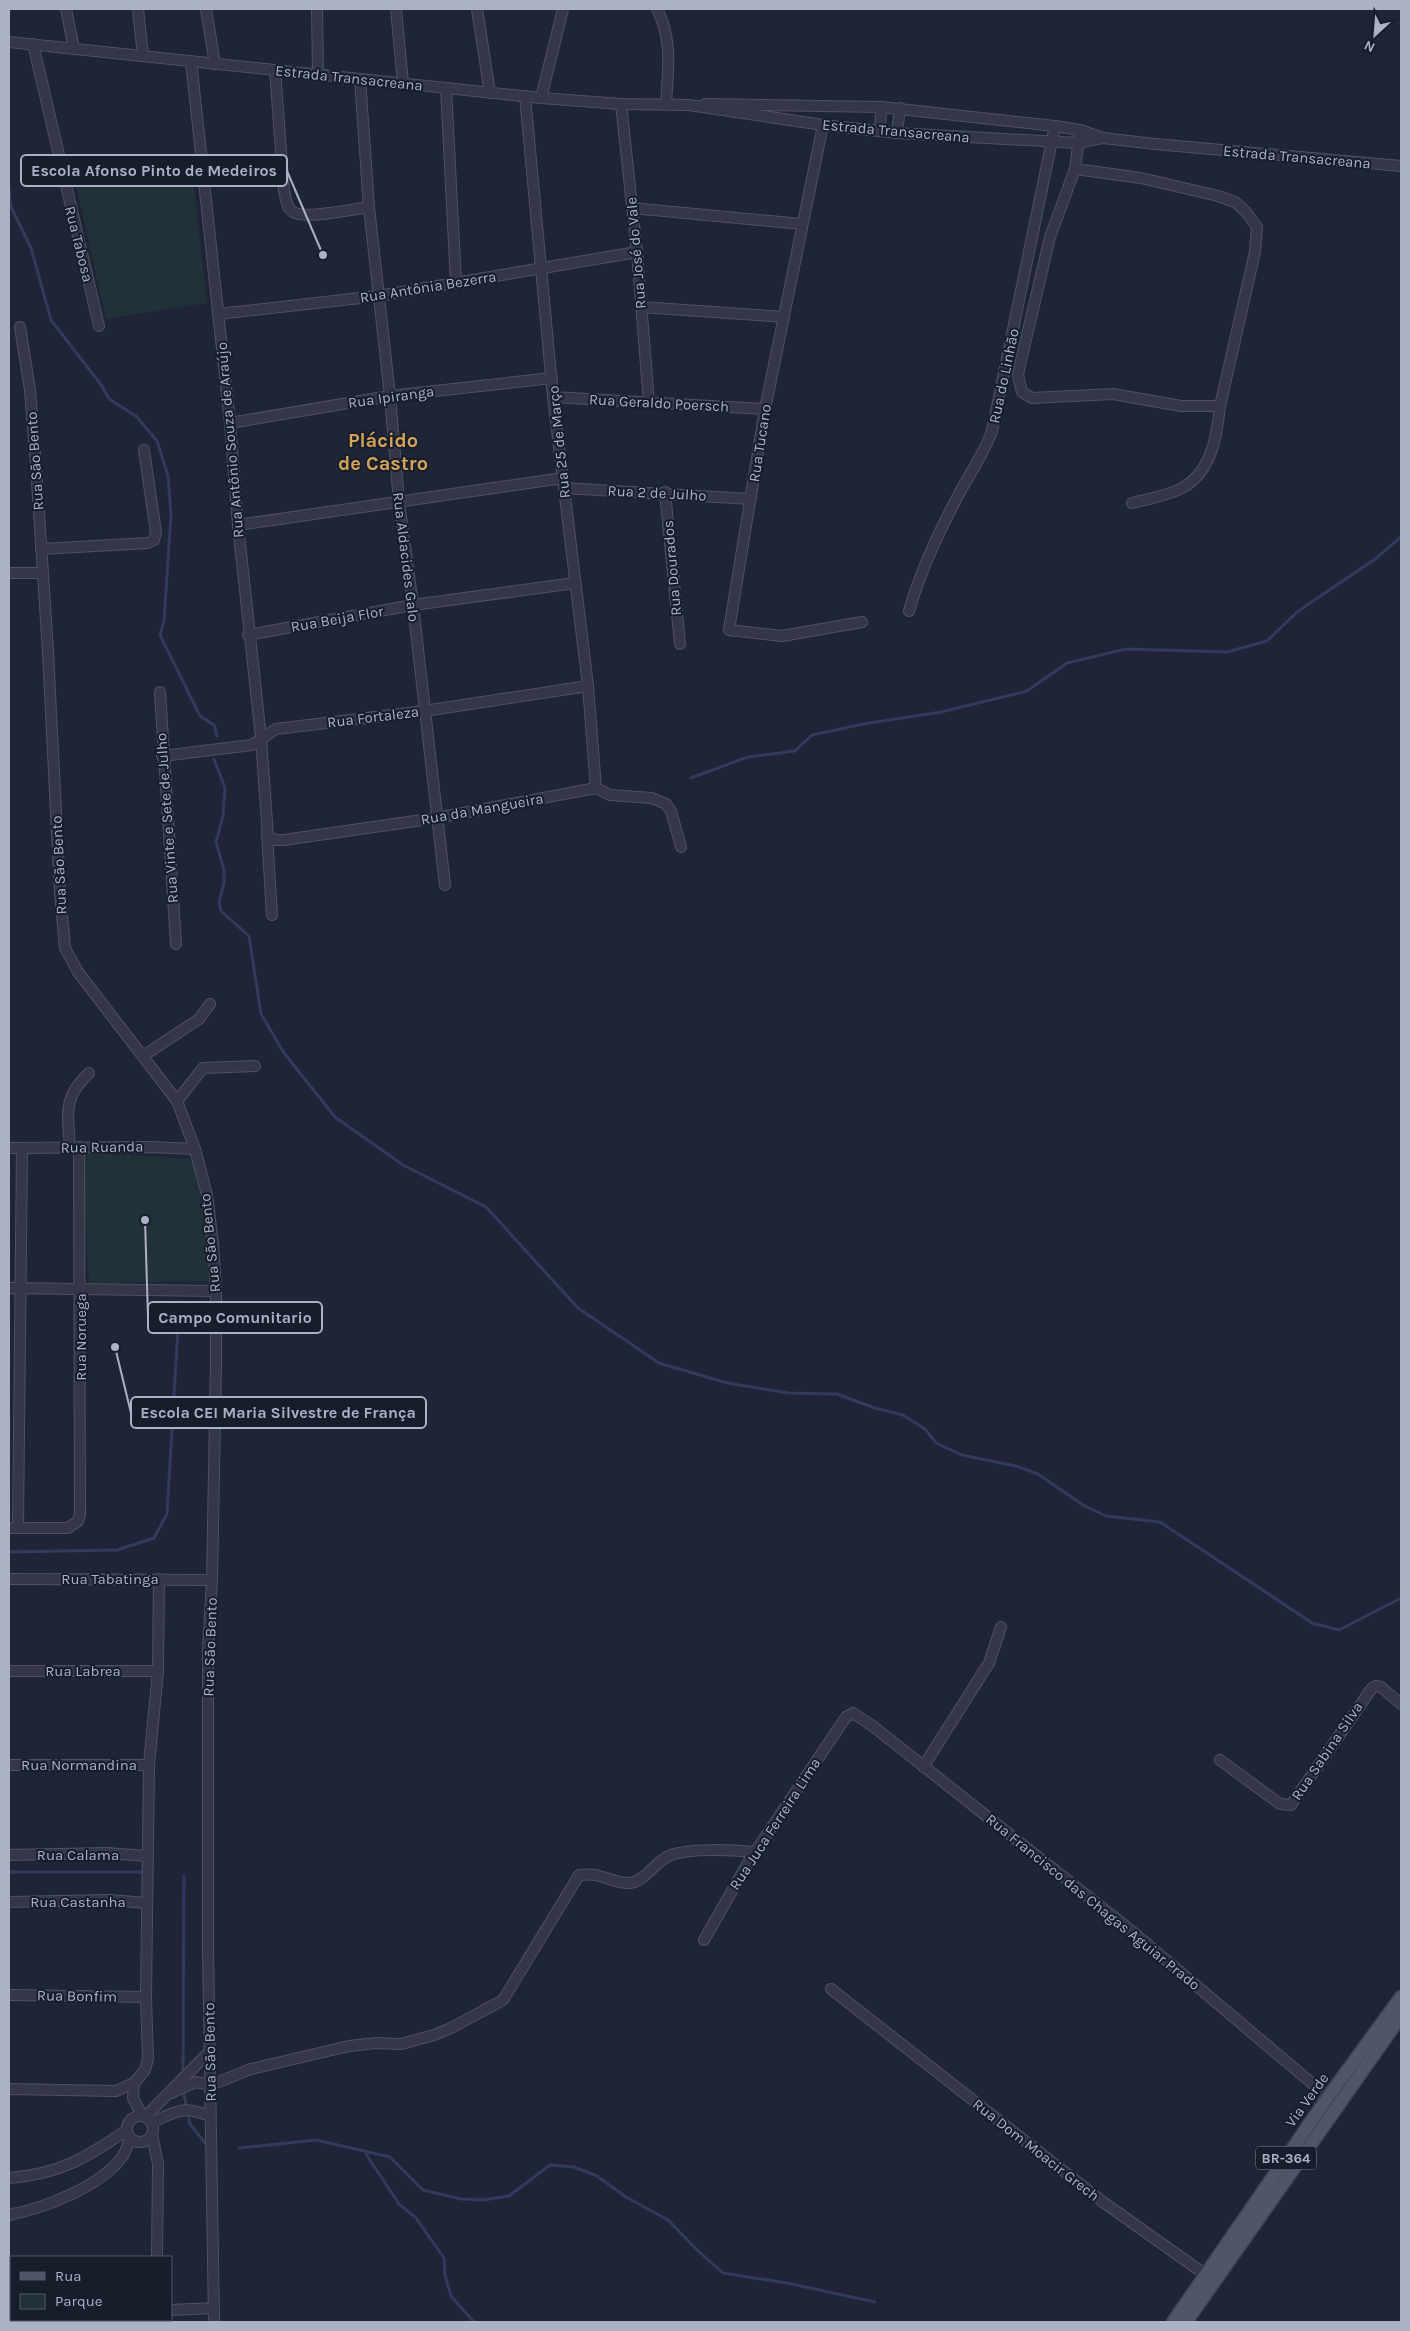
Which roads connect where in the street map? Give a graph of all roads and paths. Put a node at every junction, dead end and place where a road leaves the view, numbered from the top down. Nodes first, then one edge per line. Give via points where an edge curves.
1 (66, 9) edge
2 (138, 9) edge
3 (206, 9) edge
4 (317, 9) edge
5 (396, 9) edge
6 (477, 9) edge
7 (563, 9) edge
8 (656, 9) edge
9 (9, 42) edge
10 (33, 44) junction
11 (74, 48) junction
12 (143, 56) junction
13 (191, 61) junction
14 (215, 64) junction
15 (275, 70) junction
16 (318, 75) junction
17 (360, 79) junction
18 (403, 83) junction
19 (446, 88) junction
20 (490, 93) junction
21 (525, 96) junction
22 (541, 98) junction
23 (621, 104) junction
24 (666, 104) junction
25 (689, 105) junction
26 (881, 107) junction
27 (900, 108) junction
28 (823, 125) junction
29 (1055, 126) junction
30 (1080, 130) junction
31 (880, 131) junction
32 (897, 133) junction
33 (1103, 138) junction
34 (1053, 141) junction
35 (1080, 143) junction
36 (201, 162) junction
37 (1401, 166) edge
38 (1075, 169) junction
39 (62, 174) junction
40 (369, 207) junction
41 (632, 208) junction
42 (802, 224) junction
43 (637, 252) junction
44 (542, 269) junction
45 (456, 284) junction
46 (378, 296) junction
47 (641, 307) junction
48 (218, 314) junction
49 (784, 317) junction
50 (99, 326) dead end
51 (20, 327) dead end
52 (552, 378) junction
53 (390, 396) junction
54 (553, 397) junction
55 (649, 404) junction
56 (1220, 406) junction
57 (765, 409) junction
58 (230, 423) junction
59 (144, 450) dead end
60 (563, 483) junction
61 (665, 492) junction
62 (750, 499) junction
63 (399, 502) junction
64 (1132, 503) dead end
65 (238, 525) junction
66 (41, 549) junction
67 (9, 573) edge
68 (42, 574) junction
69 (576, 583) junction
70 (413, 605) junction
71 (909, 611) dead end
72 (862, 622) dead end
73 (248, 635) junction
74 (680, 644) dead end
75 (588, 686) junction
76 (160, 692) dead end
77 (424, 711) junction
78 (261, 738) junction
79 (162, 756) junction
80 (596, 788) junction
81 (436, 818) junction
82 (267, 833) junction
83 (681, 847) dead end
84 (445, 885) dead end
85 (272, 916) dead end
86 (176, 944) dead end
87 (210, 1004) dead end
88 (143, 1056) junction
89 (255, 1066) dead end
90 (89, 1073) dead end
91 (176, 1101) junction
92 (9, 1148) edge
93 (22, 1148) junction
94 (75, 1148) junction
95 (195, 1149) junction
96 (9, 1288) edge
97 (21, 1288) junction
98 (81, 1289) junction
99 (216, 1291) junction
100 (14, 1528) edge
101 (9, 1579) edge
102 (159, 1579) junction
103 (212, 1580) junction
104 (1001, 1627) dead end
105 (9, 1671) edge
106 (158, 1672) junction
107 (1401, 1704) edge
108 (853, 1713) joint
109 (1220, 1760) dead end
110 (9, 1765) edge
111 (149, 1765) junction
112 (923, 1766) junction
113 (755, 1852) junction
114 (9, 1855) edge
115 (147, 1856) junction
116 (9, 1902) edge
117 (147, 1903) junction
118 (704, 1940) dead end
119 (831, 1989) dead end
120 (9, 1996) edge
121 (146, 1997) junction
122 (1401, 1997) edge
123 (1401, 2016) edge
124 (210, 2051) junction
125 (134, 2083) junction
126 (211, 2085) junction
127 (9, 2089) edge
128 (116, 2091) junction
129 (171, 2093) junction
130 (1328, 2097) junction
131 (210, 2116) junction
132 (144, 2118) junction
133 (152, 2135) junction
134 (131, 2137) junction
135 (158, 2164) junction
136 (9, 2178) edge
137 (9, 2215) edge
138 (157, 2256) edge
139 (1206, 2275) junction
140 (214, 2308) junction
141 (172, 2310) edge
142 (214, 2322) edge
143 (1173, 2322) edge
144 (1186, 2322) edge

1 - 11 street
2 - 12 street
3 - 14 street
4 - 16 street
5 - 18 street
6 - 20 street
7 - 22 street
8 - 24 street via 665,25 669,50
9 - 10 street, Estrada Transacreana
10 - 11 street, Estrada Transacreana
10 - 39 street, Rua Tabosa
11 - 12 street, Estrada Transacreana
12 - 13 street, Estrada Transacreana
13 - 14 street, Estrada Transacreana
13 - 36 street, Rua Antônio Souza de Araújo
14 - 15 street, Estrada Transacreana
15 - 16 street, Estrada Transacreana
15 - 40 street via 287,206 296,214 310,215
16 - 17 street, Estrada Transacreana
17 - 18 street, Estrada Transacreana
17 - 40 street, Rua Aldacides Galo
18 - 19 street, Estrada Transacreana
19 - 20 street, Estrada Transacreana
19 - 45 street
20 - 21 street, Estrada Transacreana
21 - 22 street, Estrada Transacreana
21 - 44 street, Rua 25 de Março
22 - 23 street, Estrada Transacreana
23 - 24 street, Estrada Transacreana
23 - 41 street, Rua José do Vale
24 - 25 street, Estrada Transacreana
25 - 26 street, Estrada Transacreana
25 - 28 street, Estrada Transacreana
26 - 27 street, Estrada Transacreana
26 - 31 street
27 - 29 street, Estrada Transacreana
27 - 32 street
28 - 31 street, Estrada Transacreana
28 - 42 street, Rua Tucano
29 - 30 street, Estrada Transacreana
29 - 34 street, Rua do Linhão
30 - 33 street, Estrada Transacreana
30 - 35 street
31 - 32 street, Estrada Transacreana
32 - 34 street, Estrada Transacreana
33 - 35 street, Estrada Transacreana
33 - 37 street, Estrada Transacreana
34 - 35 street, Estrada Transacreana
34 - 71 street, Rua do Linhão via 992,431 919,576
35 - 38 street
36 - 39 street
36 - 48 street, Rua Antônio Souza de Araújo
38 - 56 street via 1142,178 1218,196 1235,202 1252,218 1257,227 1255,252
38 - 56 street via 1050,237 1018,374 1022,392 1032,398 1113,394 1181,406
39 - 50 street, Rua Tabosa
40 - 46 street, Rua Aldacides Galo
41 - 42 street
41 - 43 street, Rua José do Vale
42 - 49 street, Rua Tucano
43 - 44 street, Rua Antônia Bezerra
43 - 47 street, Rua José do Vale
44 - 45 street, Rua Antônia Bezerra
44 - 52 street, Rua 25 de Março
45 - 46 street, Rua Antônia Bezerra
46 - 48 street, Rua Antônia Bezerra
46 - 53 street, Rua Aldacides Galo
47 - 49 street
47 - 55 street, Rua José do Vale
48 - 58 street, Rua Antônio Souza de Araújo
49 - 57 street, Rua Tucano
51 - 66 street, Rua São Bento via 30,390
52 - 53 street, Rua Ipiranga
52 - 54 street, Rua 25 de Março
53 - 58 street, Rua Ipiranga
53 - 63 street, Rua Aldacides Galo
54 - 55 street, Rua Geraldo Poersch
54 - 60 street, Rua 25 de Março
55 - 57 street, Rua Geraldo Poersch
56 - 64 street via 1213,448 1200,473 1180,489
57 - 62 street, Rua Tucano
58 - 65 street, Rua Antônio Souza de Araújo
59 - 66 street via 156,532 154,540 148,543
60 - 61 street, Rua 2 de Julho
60 - 63 street, Rua 2 de Julho
60 - 69 street, Rua 25 de Março
61 - 62 street, Rua 2 de Julho
61 - 74 street, Rua Dourados
62 - 72 street, Rua Tucano via 729,630 782,636
63 - 65 street, Rua 2 de Julho
63 - 70 street, Rua Aldacides Galo
65 - 73 street, Rua Antônio Souza de Araújo
66 - 68 street, Rua São Bento
67 - 68 street
68 - 88 street, Rua São Bento via 65,948 78,972
69 - 70 street, Rua Beija Flor
69 - 75 street, Rua 25 de Março
70 - 73 street, Rua Beija Flor
70 - 77 street, Rua Aldacides Galo
73 - 78 street, Rua Antônio Souza de Araújo
75 - 77 street, Rua Fortaleza
75 - 80 street, Rua 25 de Março
76 - 79 street, Rua Vinte e Sete de Julho
77 - 78 street, Rua Fortaleza via 276,729
77 - 81 street, Rua Aldacides Galo
78 - 79 street, Rua Fortaleza via 252,745
78 - 82 street, Rua Antônio Souza de Araújo
79 - 86 street, Rua Vinte e Sete de Julho
80 - 81 street, Rua da Mangueira
80 - 83 street, Rua da Mangueira via 610,795 652,798 666,804
81 - 82 street, Rua da Mangueira via 280,840 270,838
81 - 84 street, Rua Aldacides Galo
82 - 85 street
87 - 88 street via 199,1019
88 - 91 street, Rua São Bento
89 - 91 street via 203,1068
90 - 94 street, Rua Noruega via 71,1095 68,1111
91 - 95 street, Rua São Bento
92 - 93 street, Rua Ruanda
93 - 94 street, Rua Ruanda
93 - 97 street
94 - 95 street, Rua Ruanda
94 - 98 street, Rua Noruega
95 - 99 street, Rua São Bento via 207,1195
96 - 97 street
97 - 98 street
97 - 100 street
98 - 99 street
98 - 100 street, Rua Noruega via 80,1514 68,1528
99 - 103 street, Rua São Bento
101 - 102 street, Rua Tabatinga
102 - 103 street, Rua Tabatinga
102 - 106 street
103 - 124 street, Rua São Bento via 208,1650
104 - 112 street via 989,1664
105 - 106 street, Rua Labrea
106 - 111 street
107 - 109 street, Rua Sabina Silva via 1376,1686 1295,1802 1288,1806
108 - 112 street, Rua Francisco das Chagas Aguiar Prado
108 - 113 street, Rua Juca Ferreira Lima via 846,1717
110 - 111 street, Rua Normandina
111 - 115 street
112 - 130 street, Rua Francisco das Chagas Aguiar Prado via 1133,1932
113 - 118 street, Rua Juca Ferreira Lima
113 - 126 street via 671,1854 654,1865 643,1878 628,1883 592,1873 579,1874 503,2000 434,2035 401,2044 349,2046 251,2069
114 - 115 street, Rua Calama via 107,1853
115 - 117 street
116 - 117 street, Rua Castanha via 110,1900
117 - 121 street
119 - 139 street, Rua Dom Moacir Grech via 1103,2202
120 - 121 street, Rua Bonfim
121 - 125 street via 148,2059 145,2070
122 - 130 main road, Via Verde / BR-364
123 - 144 main road, Via Verde / BR-364
124 - 126 street, Rua São Bento
124 - 129 street
125 - 128 street
125 - 132 street via 133,2098
126 - 129 street via 196,2082
126 - 131 street, Rua São Bento
127 - 128 street
128 - 132 street via 127,2098
129 - 132 street
130 - 139 main road, Via Verde / BR-364
131 - 132 street via 189,2108
131 - 140 street, Rua São Bento
132 - 133 street
132 - 134 street
133 - 134 street via 145,2140
133 - 135 street
134 - 135 street via 147,2148
134 - 136 street via 57,2170
134 - 137 street via 122,2156 95,2180 63,2199
135 - 138 street
139 - 143 main road, Via Verde / BR-364
140 - 141 street
140 - 142 street, Rua São Bento

